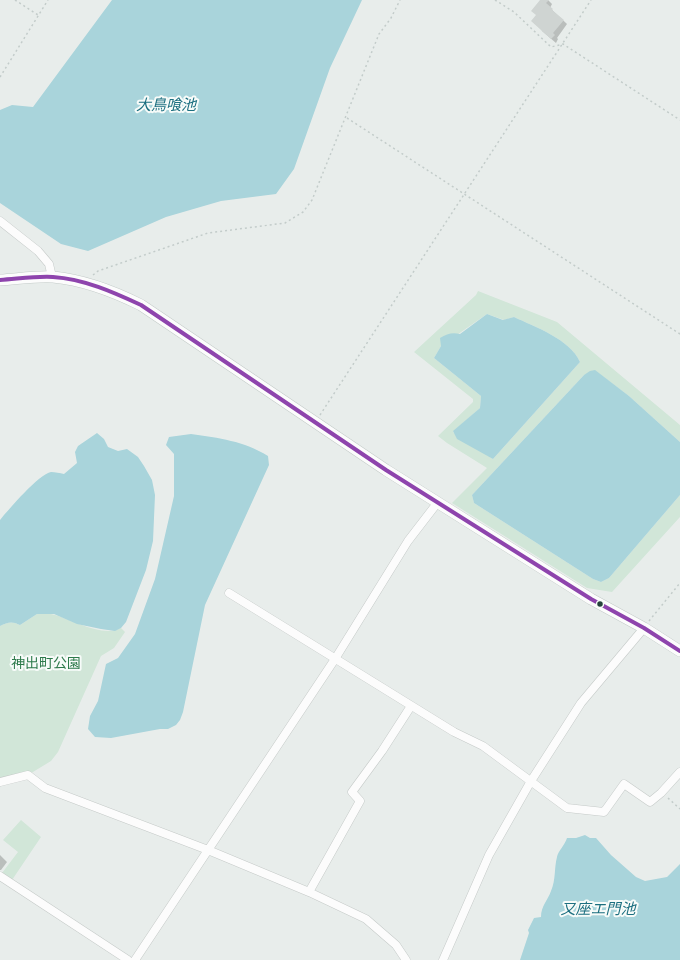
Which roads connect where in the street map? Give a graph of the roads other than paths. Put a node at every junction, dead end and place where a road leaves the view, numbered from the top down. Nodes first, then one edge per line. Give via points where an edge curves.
1 (0, 221) edge
2 (52, 277) junction
3 (0, 280) edge
4 (438, 502) junction
5 (229, 593) dead end
6 (644, 628) junction
7 (680, 651) edge
8 (335, 659) junction
9 (411, 706) junction
10 (680, 772) edge
11 (531, 781) junction
12 (0, 782) edge
13 (208, 850) junction
14 (0, 876) edge
15 (309, 892) junction
16 (128, 960) edge
17 (135, 960) edge
18 (406, 960) edge
19 (443, 960) edge

1 - 2 street via 38,251 49,264
2 - 3 main road
2 - 4 main road via 83,282 141,305 315,423
4 - 6 main road via 596,602
4 - 8 street via 408,541
5 - 8 street
6 - 7 main road
6 - 11 street via 581,703
8 - 9 street
8 - 13 street
9 - 11 street via 483,746
9 - 15 street via 352,792 360,801
10 - 11 street via 650,802 624,784 604,812 567,808
11 - 19 street via 489,855
12 - 13 street via 28,775 45,788
13 - 15 street
13 - 17 street
14 - 16 street
15 - 18 street via 366,919 396,945

